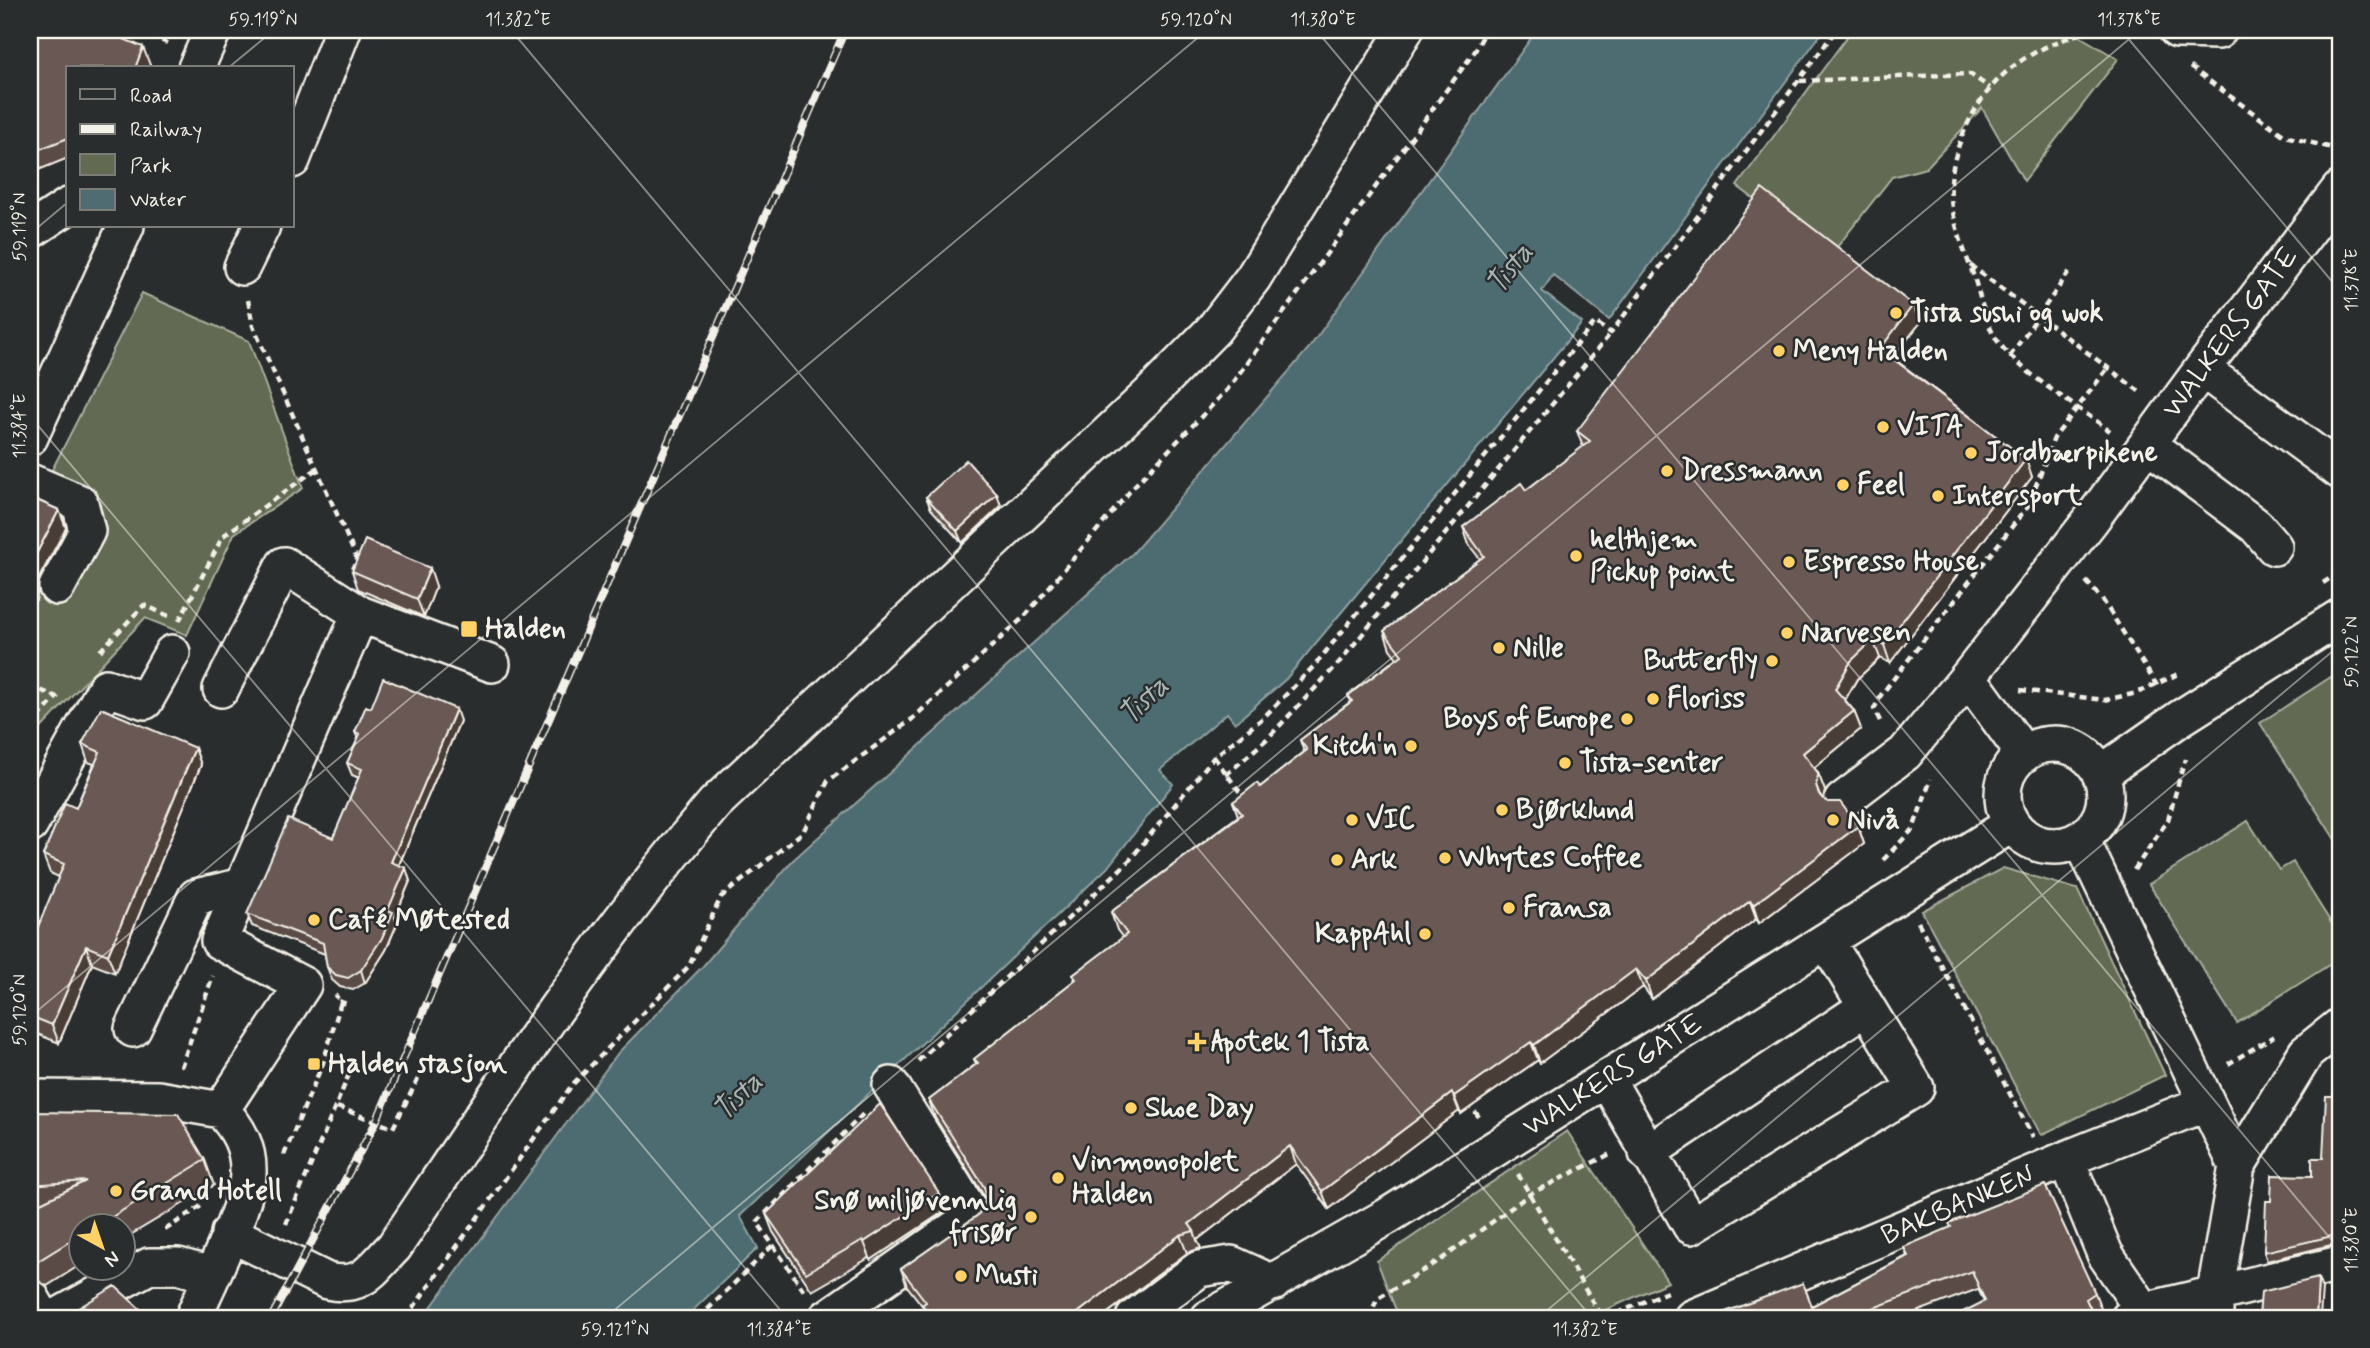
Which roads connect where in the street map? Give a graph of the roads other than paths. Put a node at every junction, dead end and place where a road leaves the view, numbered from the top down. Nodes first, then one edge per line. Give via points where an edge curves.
1 (213, 30) edge
2 (343, 30) edge
3 (1405, 30) edge
4 (2177, 30) edge
5 (2216, 30) edge
6 (197, 66) edge
7 (294, 155) edge
8 (2340, 188) edge
9 (66, 207) edge
10 (124, 228) edge
11 (261, 228) edge
12 (30, 231) edge
13 (242, 267) road end
14 (2202, 369) junction
15 (30, 437) edge
16 (2147, 444) junction
17 (2340, 471) edge
18 (30, 482) edge
19 (2274, 547) dead end
20 (57, 587) dead end
21 (360, 614) junction
22 (2340, 617) edge
23 (172, 653) dead end
24 (492, 664) dead end
25 (221, 689) dead end
26 (1977, 690) junction
27 (2024, 754) junction
28 (2100, 774) junction
29 (1842, 801) edge
30 (2012, 824) junction
31 (30, 825) edge
32 (2081, 839) junction
33 (243, 886) junction
34 (1827, 942) junction
35 (1866, 1007) junction
36 (2340, 1026) edge
37 (133, 1029) dead end
38 (891, 1085) road end
39 (1614, 1094) junction
40 (30, 1098) edge
41 (2206, 1103) junction
42 (221, 1110) junction
43 (1642, 1145) junction
44 (2055, 1164) junction
45 (2237, 1166) junction
46 (229, 1233) junction
47 (2340, 1264) edge
48 (211, 1275) junction
49 (1273, 1283) junction
50 (30, 1296) edge
51 (2215, 1306) edge
52 (817, 1308) edge
53 (2136, 1315) edge
54 (43, 1318) edge
55 (55, 1318) edge
56 (193, 1318) edge
57 (1134, 1318) edge
58 (1209, 1318) edge
59 (1692, 1318) edge

1 - 6 street
2 - 7 street
3 - 46 street via 1253,278 1213,330 715,803 579,973 394,1247 363,1278 345,1285 327,1281
4 - 5 street
8 - 14 street, WALKERS GATE
9 - 12 street
10 - 15 street
11 - 13 street
14 - 16 street, WALKERS GATE
14 - 17 street
16 - 19 street via 2256,526
16 - 26 street, WALKERS GATE
18 - 20 street via 80,503 87,531
21 - 24 street
21 - 25 street via 284,565
21 - 33 street
22 - 28 street
23 - 31 street via 145,701 106,687
26 - 27 street
26 - 29 street, WALKERS GATE
27 - 28 street via 2058,744 2083,754
27 - 30 street via 2007,774 2003,787
28 - 32 street via 2103,810
30 - 32 street via 2036,843 2059,846
30 - 34 street, WALKERS GATE
32 - 41 street
33 - 37 street via 196,897
33 - 42 street via 219,941 303,985
34 - 35 street
34 - 39 street, WALKERS GATE
35 - 43 street
35 - 43 street via 1916,1088 1691,1226
36 - 45 street via 2306,1053
38 - 52 street via 973,1216
39 - 43 street
39 - 49 street, WALKERS GATE
40 - 42 street via 158,1100
41 - 44 street
41 - 45 street
42 - 46 street via 237,1128 248,1174
44 - 53 street, BAKBANKEN
44 - 59 street, BAKBANKEN
45 - 51 street
46 - 48 street
47 - 51 street
48 - 55 street via 178,1266 149,1266
48 - 56 street
49 - 57 street via 1231,1264 1199,1269
49 - 58 street, WALKERS GATE
50 - 54 street
51 - 53 street

